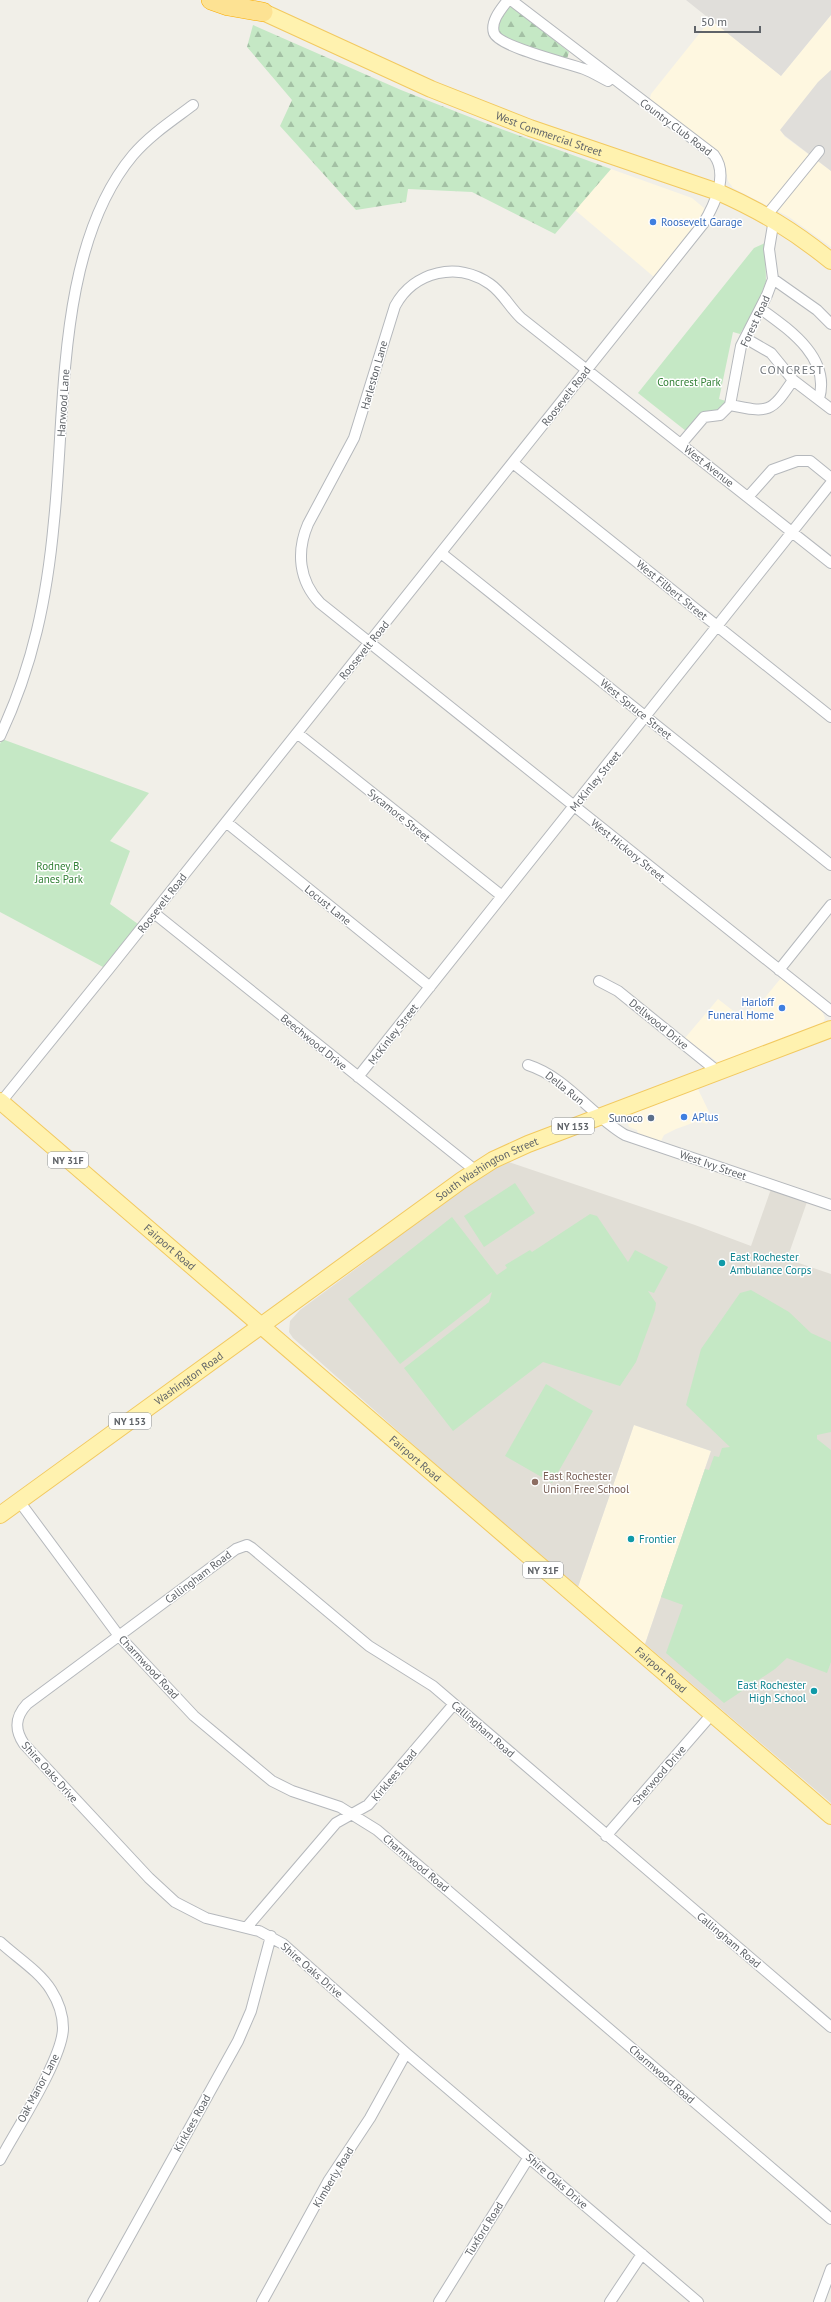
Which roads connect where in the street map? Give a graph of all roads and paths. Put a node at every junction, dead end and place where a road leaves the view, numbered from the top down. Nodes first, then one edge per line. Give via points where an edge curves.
1 (211, 0) edge
2 (230, 0) edge
3 (243, 0) edge
4 (510, 0) edge
5 (256, 6) edge
6 (575, 49) junction
7 (570, 64) junction
8 (626, 89) junction
9 (193, 105) dead end
10 (819, 151) dead end
11 (718, 192) junction
12 (770, 217) junction
13 (831, 260) edge
14 (773, 279) junction
15 (761, 309) junction
16 (831, 324) edge
17 (745, 338) junction
18 (587, 370) junction
19 (793, 380) junction
20 (819, 400) junction
21 (730, 405) junction
22 (831, 409) edge
23 (681, 444) junction
24 (513, 463) junction
25 (831, 478) edge
26 (831, 483) edge
27 (748, 497) junction
28 (792, 532) junction
29 (441, 553) junction
30 (831, 563) edge
31 (717, 626) junction
32 (370, 643) junction
33 (646, 717) junction
34 (831, 718) edge
35 (297, 733) junction
36 (0, 736) edge
37 (574, 807) junction
38 (226, 822) junction
39 (831, 865) edge
40 (502, 896) junction
41 (831, 905) edge
42 (154, 913) junction
43 (779, 970) junction
44 (599, 980) dead end
45 (430, 987) junction
46 (831, 1011) edge
47 (831, 1029) edge
48 (528, 1065) dead end
49 (717, 1071) junction
50 (358, 1077) junction
51 (0, 1101) edge
52 (600, 1116) junction
53 (476, 1171) junction
54 (831, 1205) edge
55 (260, 1326) junction
56 (19, 1501) junction
57 (0, 1516) edge
58 (119, 1636) junction
59 (454, 1704) junction
60 (712, 1714) junction
61 (353, 1813) junction
62 (831, 1816) edge
63 (606, 1836) junction
64 (247, 1927) junction
65 (271, 1936) junction
66 (0, 1942) edge
67 (831, 2027) edge
68 (406, 2053) junction
69 (529, 2157) junction
70 (0, 2160) edge
71 (831, 2218) edge
72 (642, 2254) junction
73 (831, 2269) edge
74 (93, 2302) edge
75 (262, 2302) edge
76 (439, 2302) edge
77 (610, 2302) edge
78 (698, 2302) edge
79 (820, 2302) edge

1 - 5 highway via 228,6
2 - 5 highway
3 - 5 highway
4 - 6 street, Country Club Road
4 - 7 street, Country Club Road via 499,12 494,24 494,32 498,38
5 - 11 main road, West Commercial Street via 452,97 530,128
6 - 7 street
6 - 8 street, Country Club Road
7 - 8 street, Country Club Road
8 - 11 street, Country Club Road via 714,156 719,162
9 - 36 street, Harwood Lane via 147,141 121,172 100,213 82,264 68,342 54,519 45,596 27,671
10 - 12 street
11 - 12 main road, West Commercial Street
11 - 18 street, Roosevelt Road via 713,208 703,224
12 - 13 main road, West Commercial Street
12 - 14 street, Forest Road via 769,250
14 - 15 street, Forest Road
14 - 16 street via 817,310
15 - 17 street, Forest Road
15 - 20 street via 799,338 817,360 824,382
17 - 19 street via 771,353
17 - 21 street, Forest Road via 741,346
18 - 23 street, West Avenue
18 - 24 street, Roosevelt Road
18 - 32 street, Harleston Lane via 521,318 497,289 482,278 462,272 443,272 419,280 402,294 391,314 354,438 308,524 300,548 304,579 315,598
19 - 20 street
19 - 21 street via 776,403 767,410
20 - 22 street
21 - 23 street via 720,415 704,417
23 - 27 street, West Avenue
24 - 29 street, Roosevelt Road
24 - 31 street, West Filbert Street
25 - 27 street via 810,461 797,461 772,470
26 - 28 street, McKinley Street
27 - 28 street, West Avenue
28 - 30 street, West Avenue
28 - 31 street, McKinley Street
29 - 32 street, Roosevelt Road
29 - 33 street, West Spruce Street
31 - 33 street, McKinley Street
31 - 34 street, West Filbert Street
32 - 35 street, Roosevelt Road
32 - 37 street, West Hickory Street
33 - 37 street, McKinley Street
33 - 39 street, West Spruce Street
35 - 38 street, Roosevelt Road
35 - 40 street, Sycamore Street
37 - 40 street, McKinley Street
37 - 43 street, West Hickory Street
38 - 42 street, Roosevelt Road
38 - 45 street, Locust Lane
40 - 45 street, McKinley Street
41 - 43 street
42 - 50 street, Beechwood Drive
42 - 51 street, Roosevelt Road
43 - 46 street, West Hickory Street
44 - 49 street, Dellwood Drive via 618,991
45 - 50 street, McKinley Street
47 - 49 main road, South Washington Street / NY 153
48 - 52 street, Della Run via 544,1070
49 - 52 main road, South Washington Street / NY 153
50 - 53 street, Beechwood Drive
51 - 55 main road, Fairport Road / NY 31F
52 - 53 main road, South Washington Street / NY 153 via 511,1151
52 - 54 street, West Ivy Street via 625,1135
53 - 55 main road, South Washington Street / NY 153
55 - 56 main road, Washington Road / NY 153
55 - 60 main road, Fairport Road / NY 31F
56 - 57 main road, Washington Road / NY 153
56 - 58 street, Charmwood Road
58 - 59 street, Callingham Road via 236,1549 247,1545 369,1646 419,1676
58 - 61 street, Charmwood Road via 194,1716 262,1774 292,1791
58 - 64 street, Shire Oaks Drive via 27,1704 16,1724 20,1737 174,1902 206,1918
59 - 61 street, Kirklees Road via 368,1805
59 - 63 street, Callingham Road
60 - 62 main road, Fairport Road / NY 31F
60 - 63 street, Sherwood Drive
61 - 64 street, Kirklees Road via 336,1824
61 - 71 street, Charmwood Road via 388,1839
63 - 67 street, Callingham Road
64 - 65 street, Shire Oaks Drive
65 - 68 street, Shire Oaks Drive via 294,1953
65 - 74 street, Kirklees Road via 251,2011 238,2041
66 - 70 street, Oak Manor Lane via 51,1989 58,2002 63,2028 62,2040 52,2066
68 - 69 street, Shire Oaks Drive
68 - 75 street, Kimberly Road via 370,2118 329,2180
69 - 72 street, Shire Oaks Drive
69 - 76 street, Tuxford Road
72 - 77 street
72 - 78 street, Shire Oaks Drive
73 - 79 street

